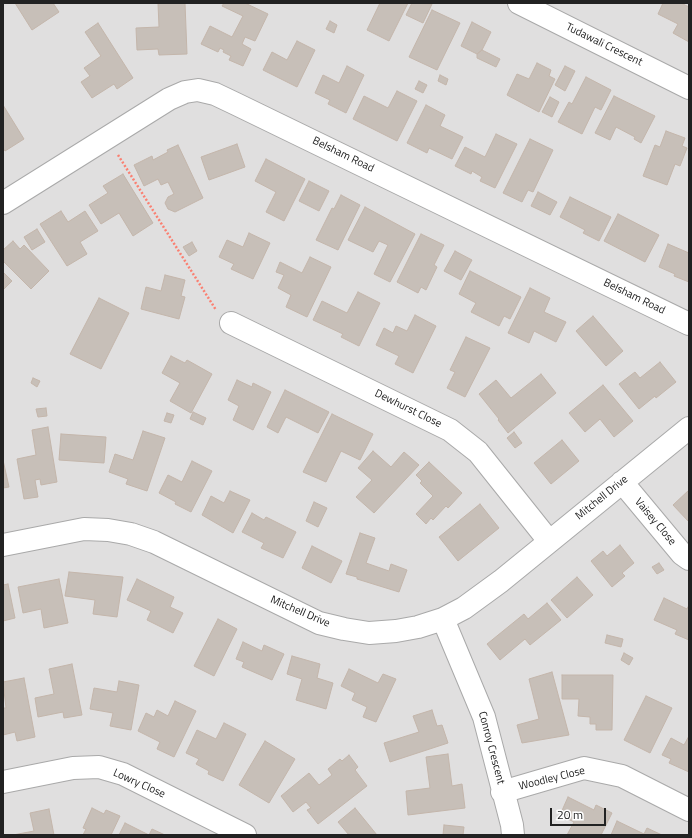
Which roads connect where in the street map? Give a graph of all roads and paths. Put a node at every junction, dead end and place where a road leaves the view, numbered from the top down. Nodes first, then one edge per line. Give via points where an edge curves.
1 (519, 3) edge
2 (689, 88) edge
3 (107, 138) junction
4 (3, 203) edge
5 (231, 323) joint
6 (689, 324) edge
7 (689, 428) edge
8 (622, 482) junction
9 (549, 540) junction
10 (3, 545) edge
11 (689, 559) edge
12 (442, 619) junction
13 (3, 782) edge
14 (502, 792) junction
15 (689, 810) edge
16 (245, 835) edge
17 (513, 835) edge

1 - 2 street, Tudawali Crescent
3 - 4 street, Belsham Road
3 - 5 path via 218,313
3 - 6 street, Belsham Road via 169,99 185,92 198,90 215,94
5 - 9 street, Dewhurst Close via 450,430 478,452
7 - 8 street, Mitchell Drive
8 - 9 street, Mitchell Drive
8 - 11 street, Vaisey Close
9 - 12 street, Mitchell Drive via 464,608
10 - 12 street, Mitchell Drive via 84,529 108,530 154,542 296,613 325,624 376,632 418,627
12 - 14 street, Conroy Crescent via 484,717
13 - 16 street, Lowry Close via 73,768 99,767 123,774
14 - 15 street, Woodley Close via 584,768 622,776
14 - 17 street, Conroy Crescent

